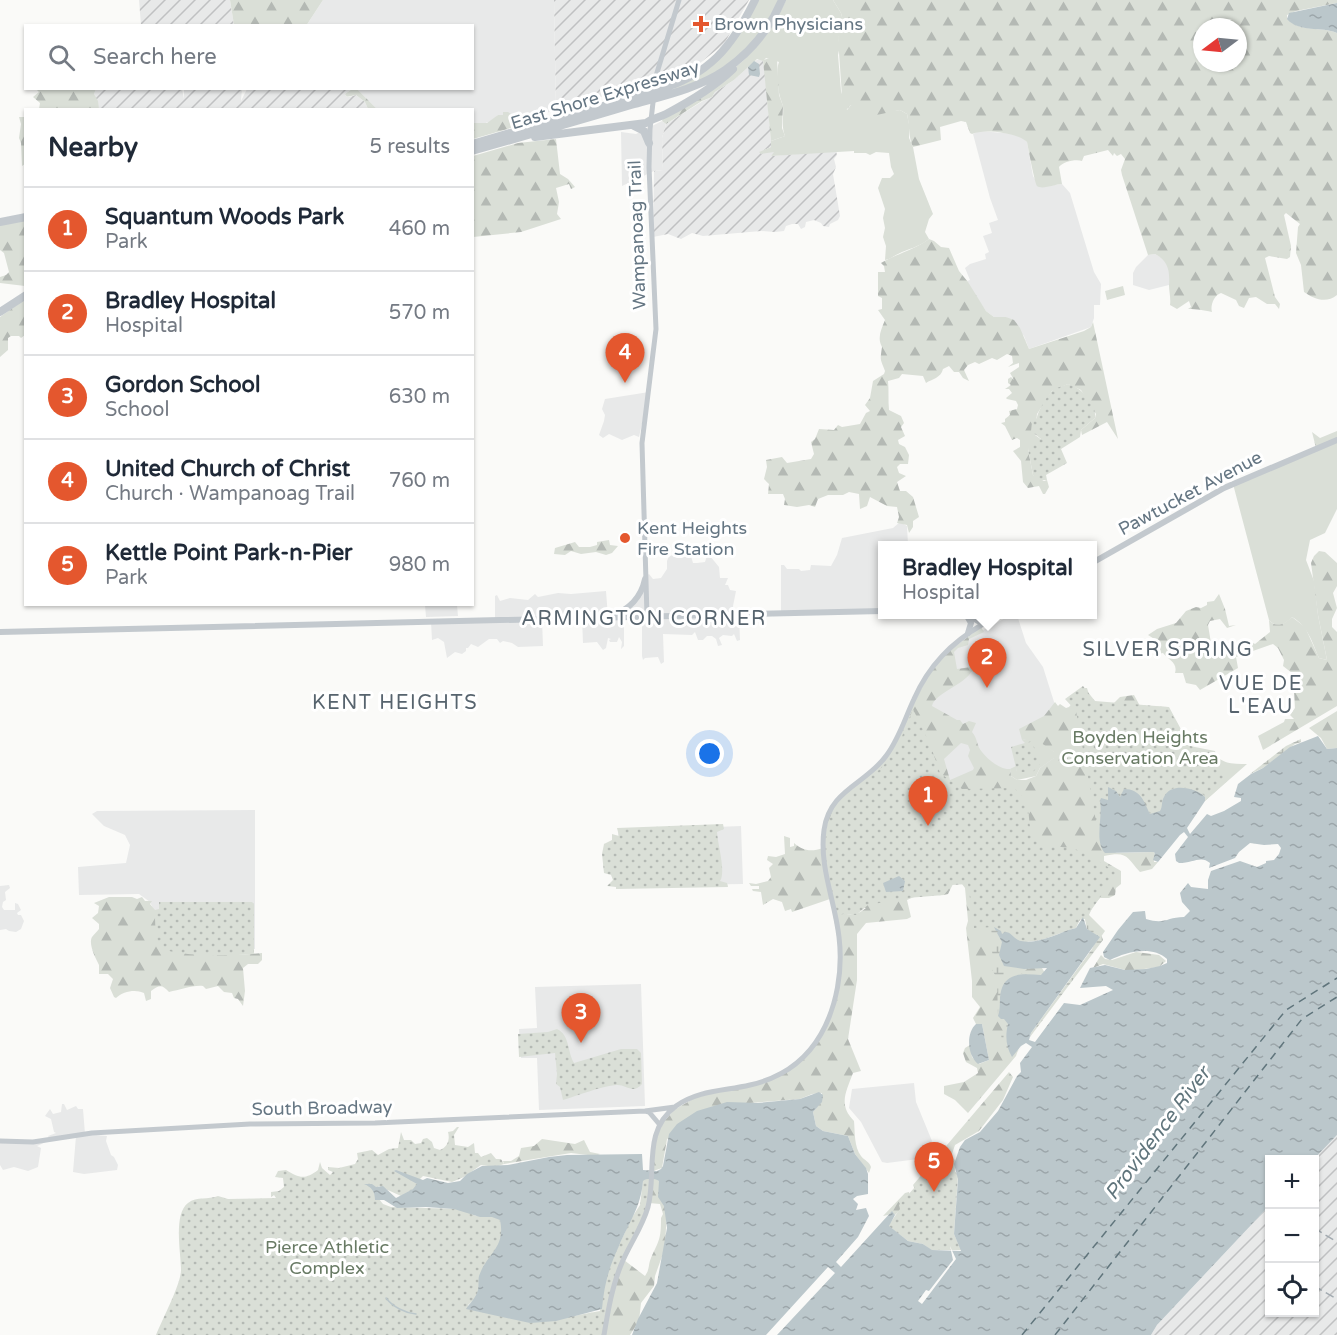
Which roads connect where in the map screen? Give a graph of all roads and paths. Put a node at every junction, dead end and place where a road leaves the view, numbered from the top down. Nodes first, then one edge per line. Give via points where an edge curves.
1 (679, 0) edge
2 (755, 0) edge
3 (782, 0) edge
4 (757, 41) junction
5 (651, 118) junction
6 (630, 126) junction
7 (510, 140) junction
8 (649, 142) junction
9 (474, 143) edge
10 (474, 150) edge
11 (24, 218) edge
12 (0, 222) edge
13 (24, 295) edge
14 (0, 312) edge
15 (1337, 440) edge
16 (1097, 560) edge
17 (645, 579) junction
18 (878, 611) edge
19 (647, 616) junction
20 (607, 617) junction
21 (968, 619) edge
22 (976, 619) edge
23 (980, 619) edge
24 (993, 619) edge
25 (985, 623) junction
26 (0, 632) edge
27 (968, 633) junction
28 (675, 1107) junction
29 (645, 1111) junction
30 (660, 1125) junction
31 (0, 1141) edge
32 (604, 1335) edge

1 - 5 main road, Wampanoag Trail via 655,81
2 - 9 highway, East Shore Expressway via 725,50 687,80
3 - 4 highway, East Shore Expressway
4 - 5 highway via 718,82 666,114
4 - 7 highway, East Shore Expressway via 730,66 698,84
5 - 6 highway
5 - 8 main road, Wampanoag Trail
6 - 7 highway
6 - 8 highway via 642,130
7 - 10 highway, East Shore Expressway
8 - 17 main road, Wampanoag Trail via 656,333 642,443
11 - 12 highway
13 - 14 highway
15 - 16 main road, Pawtucket Avenue via 1224,489
17 - 19 main road, Wampanoag Trail
17 - 20 main road via 631,605
18 - 19 main road
19 - 20 main road
20 - 26 main road
21 - 27 main road
22 - 25 main road
23 - 25 main road
24 - 25 main road
25 - 27 main road
27 - 28 main road via 928,672 883,760 848,788 828,813 823,832 826,883 840,953 837,992 812,1048 780,1075 749,1086 700,1095
28 - 29 main road, South Broadway
28 - 30 main road
29 - 30 main road
29 - 31 main road, South Broadway via 375,1123 250,1124 92,1133 33,1142
30 - 32 main road via 652,1146 648,1208 618,1274

